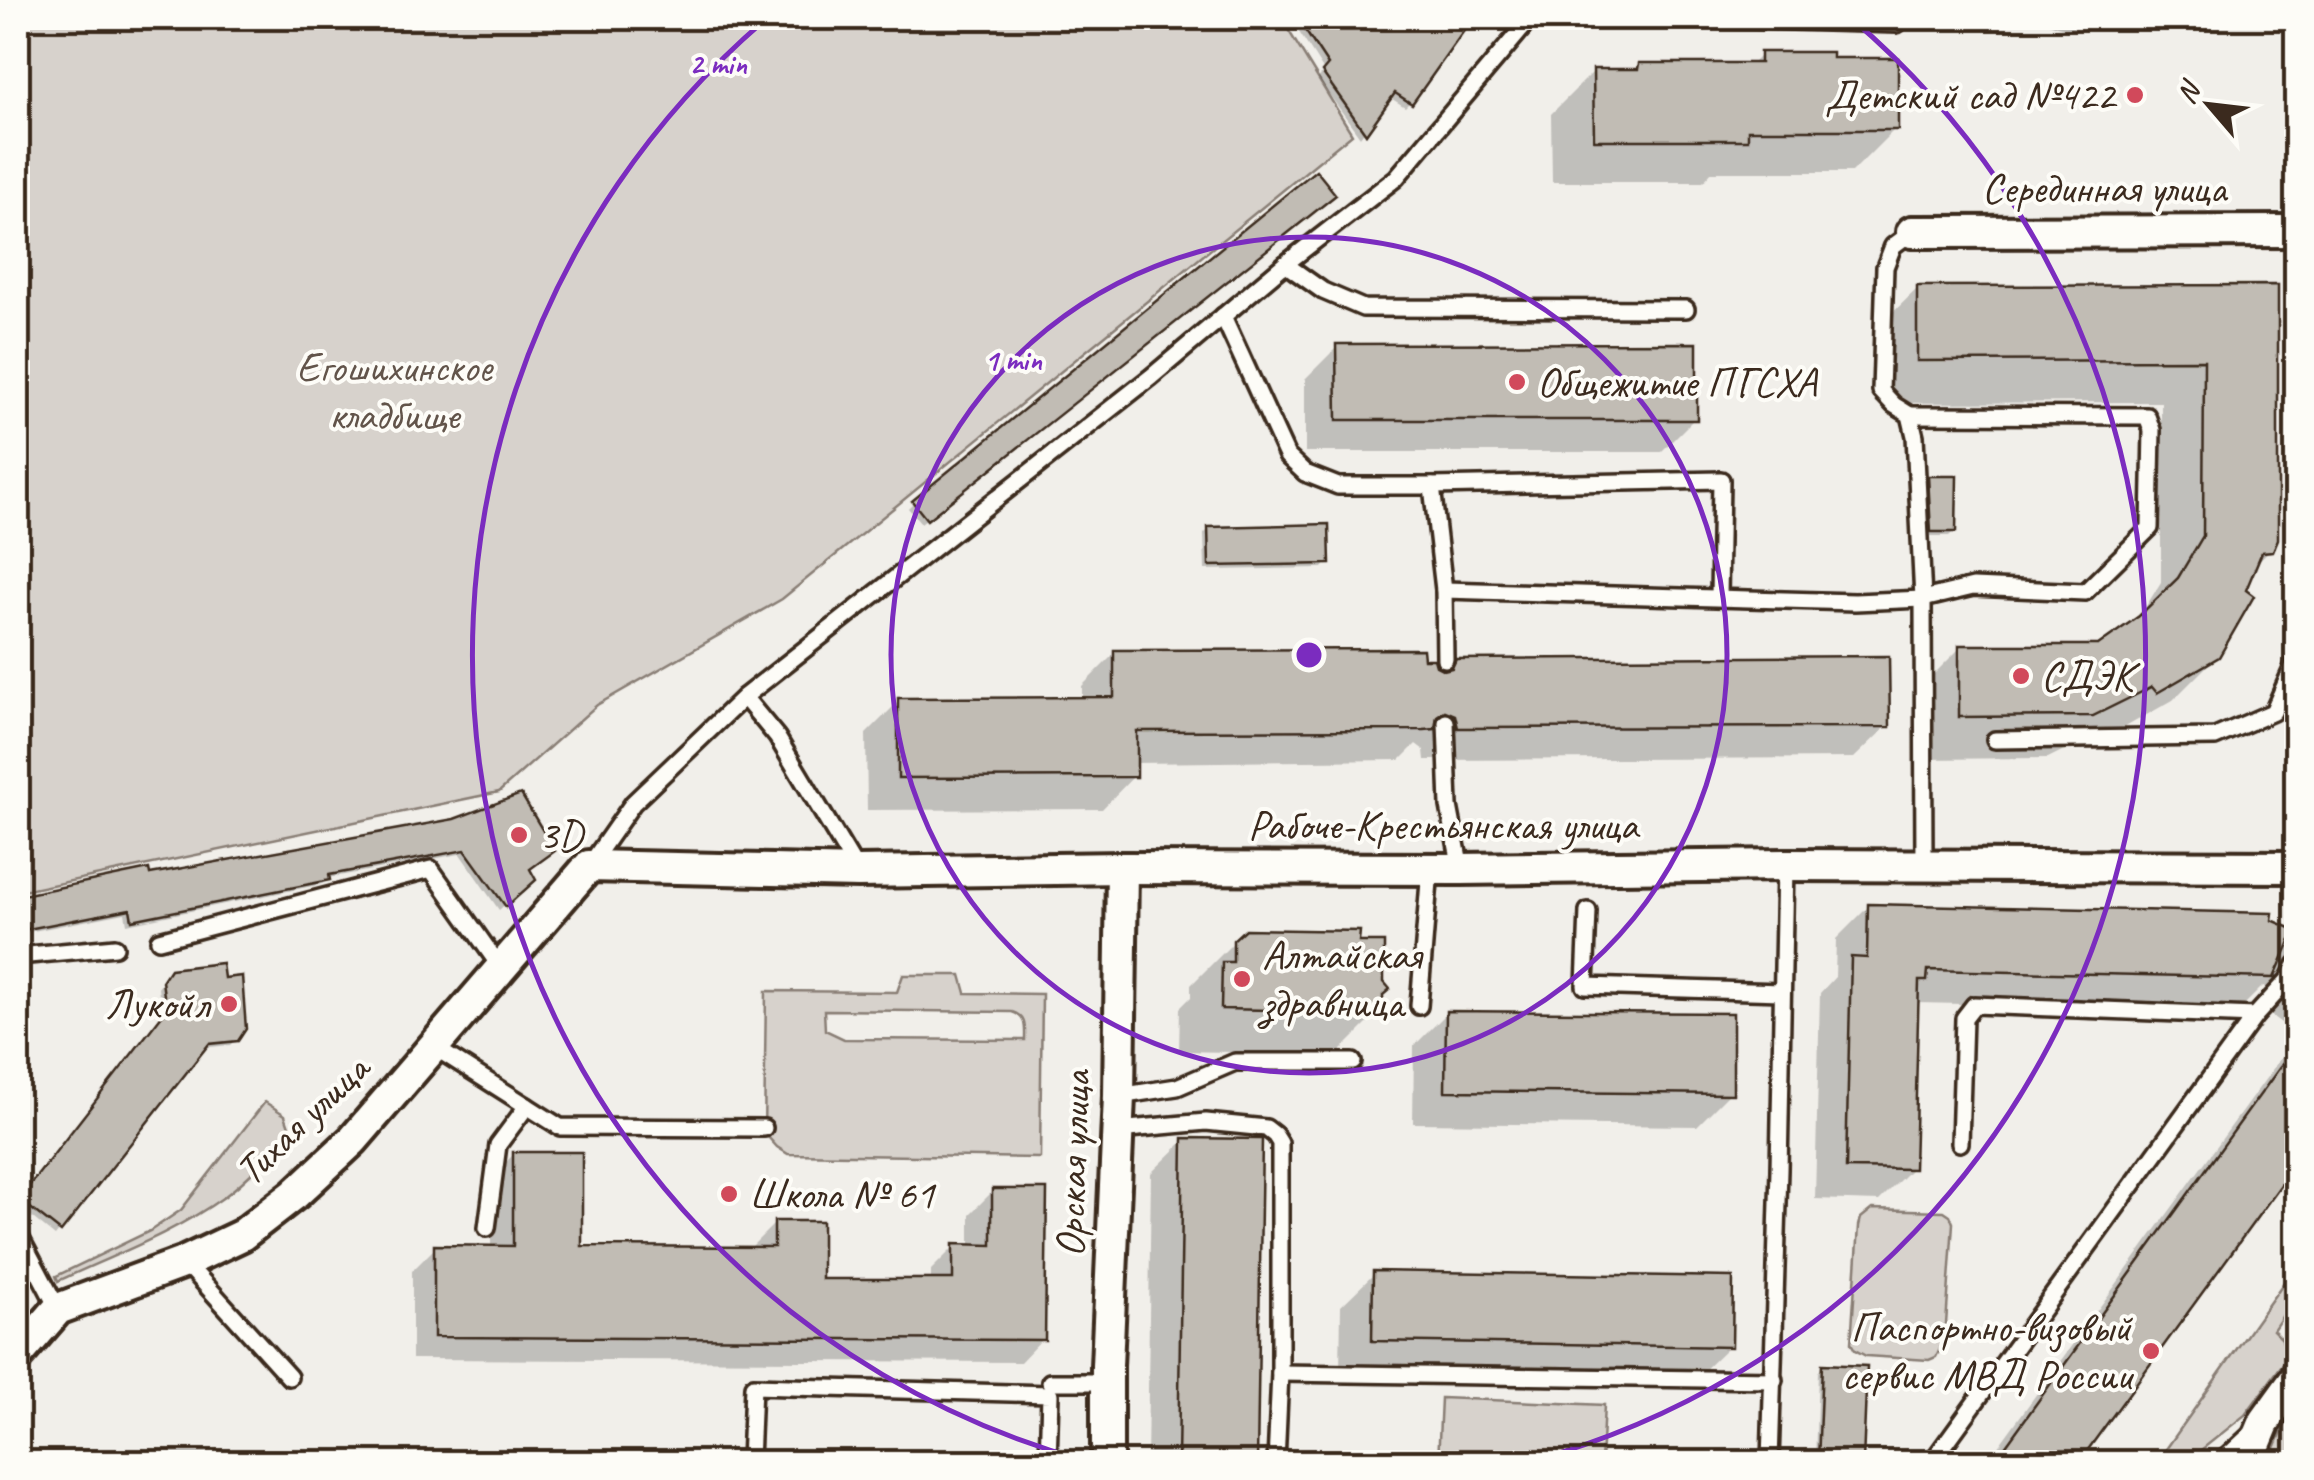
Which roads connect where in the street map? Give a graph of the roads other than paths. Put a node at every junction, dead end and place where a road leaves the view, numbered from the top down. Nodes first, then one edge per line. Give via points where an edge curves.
1 (1534, 18) edge
2 (1684, 18) edge
3 (1898, 24) dead end
4 (2296, 231) edge
5 (1912, 232) joint
6 (1286, 264) junction
7 (1686, 309) dead end
8 (1223, 316) junction
9 (1910, 415) junction
10 (1432, 486) junction
11 (1444, 590) junction
12 (1718, 597) junction
13 (1922, 599) junction
14 (1445, 658) dead end
15 (2296, 660) edge
16 (744, 697) junction
17 (1446, 722) dead end
18 (1995, 740) dead end
19 (1785, 864) junction
20 (589, 866) junction
21 (1924, 866) junction
22 (2296, 867) edge
23 (1122, 868) junction
24 (1430, 869) junction
25 (1460, 869) junction
26 (858, 872) junction
27 (1588, 912) dead end
28 (159, 940) dead end
29 (115, 947) dead end
30 (18, 956) edge
31 (2296, 965) edge
32 (501, 968) junction
33 (1782, 992) junction
34 (1419, 1006) dead end
35 (2256, 1016) junction
36 (434, 1047) junction
37 (1354, 1062) dead end
38 (1119, 1096) junction
39 (527, 1106) junction
40 (764, 1128) dead end
41 (1117, 1130) junction
42 (1960, 1143) dead end
43 (486, 1228) dead end
44 (18, 1233) edge
45 (185, 1262) junction
46 (58, 1308) junction
47 (18, 1355) edge
48 (1280, 1373) junction
49 (289, 1377) dead end
50 (2296, 1378) edge
51 (1774, 1380) junction
52 (1050, 1382) dead end
53 (1107, 1382) junction
54 (2265, 1422) junction
55 (750, 1462) edge
56 (1048, 1462) edge
57 (1107, 1462) edge
58 (1276, 1462) edge
59 (1770, 1462) edge
60 (1932, 1462) edge
61 (2221, 1462) edge
62 (2248, 1462) edge

1 - 6 lane via 1396,178
2 - 3 lane
4 - 5 street, Серединная улица
5 - 9 lane via 1894,246 1885,267 1881,392
6 - 7 lane via 1323,292 1364,308
6 - 8 lane
8 - 10 lane via 1286,456 1305,472 1338,486
8 - 16 lane
9 - 13 lane
9 - 13 lane via 2146,416 2152,430 2150,528 2085,592 1973,587
10 - 11 lane
10 - 12 lane via 1721,480
11 - 12 lane
11 - 14 lane
12 - 13 lane
13 - 21 lane
15 - 18 lane via 2273,712 2214,737
16 - 20 lane via 633,803
16 - 26 lane via 777,737
17 - 25 lane
19 - 21 street, Рабоче-Крестьянская улица
19 - 25 street, Рабоче-Крестьянская улица
19 - 33 lane
20 - 26 street, Рабоче-Крестьянская улица
20 - 32 street, Тихая улица
21 - 22 street, Рабоче-Крестьянская улица
23 - 24 street, Рабоче-Крестьянская улица
23 - 26 street, Рабоче-Крестьянская улица
23 - 38 street, Орская улица
24 - 25 street, Рабоче-Крестьянская улица
24 - 34 lane
27 - 33 lane via 1584,986
28 - 32 lane via 431,868
29 - 30 lane
31 - 35 lane
32 - 36 street, Тихая улица
33 - 51 lane
35 - 42 lane via 1974,1005 1964,1018
35 - 60 lane
36 - 39 lane
36 - 45 street, Тихая улица via 353,1140 295,1194 242,1235
37 - 38 lane via 1235,1062 1177,1087
38 - 41 street, Орская улица
39 - 40 lane via 560,1128
39 - 43 lane via 498,1145
41 - 48 lane via 1206,1122 1266,1128 1275,1135
41 - 53 street, Орская улица
44 - 46 lane
45 - 46 street, Тихая улица
45 - 49 lane
46 - 47 street, Тихая улица
48 - 51 lane
48 - 58 lane
50 - 54 street
51 - 59 lane
52 - 53 lane
53 - 57 street, Орская улица
54 - 61 lane
54 - 62 street
55 - 56 lane via 752,1386 1050,1394

